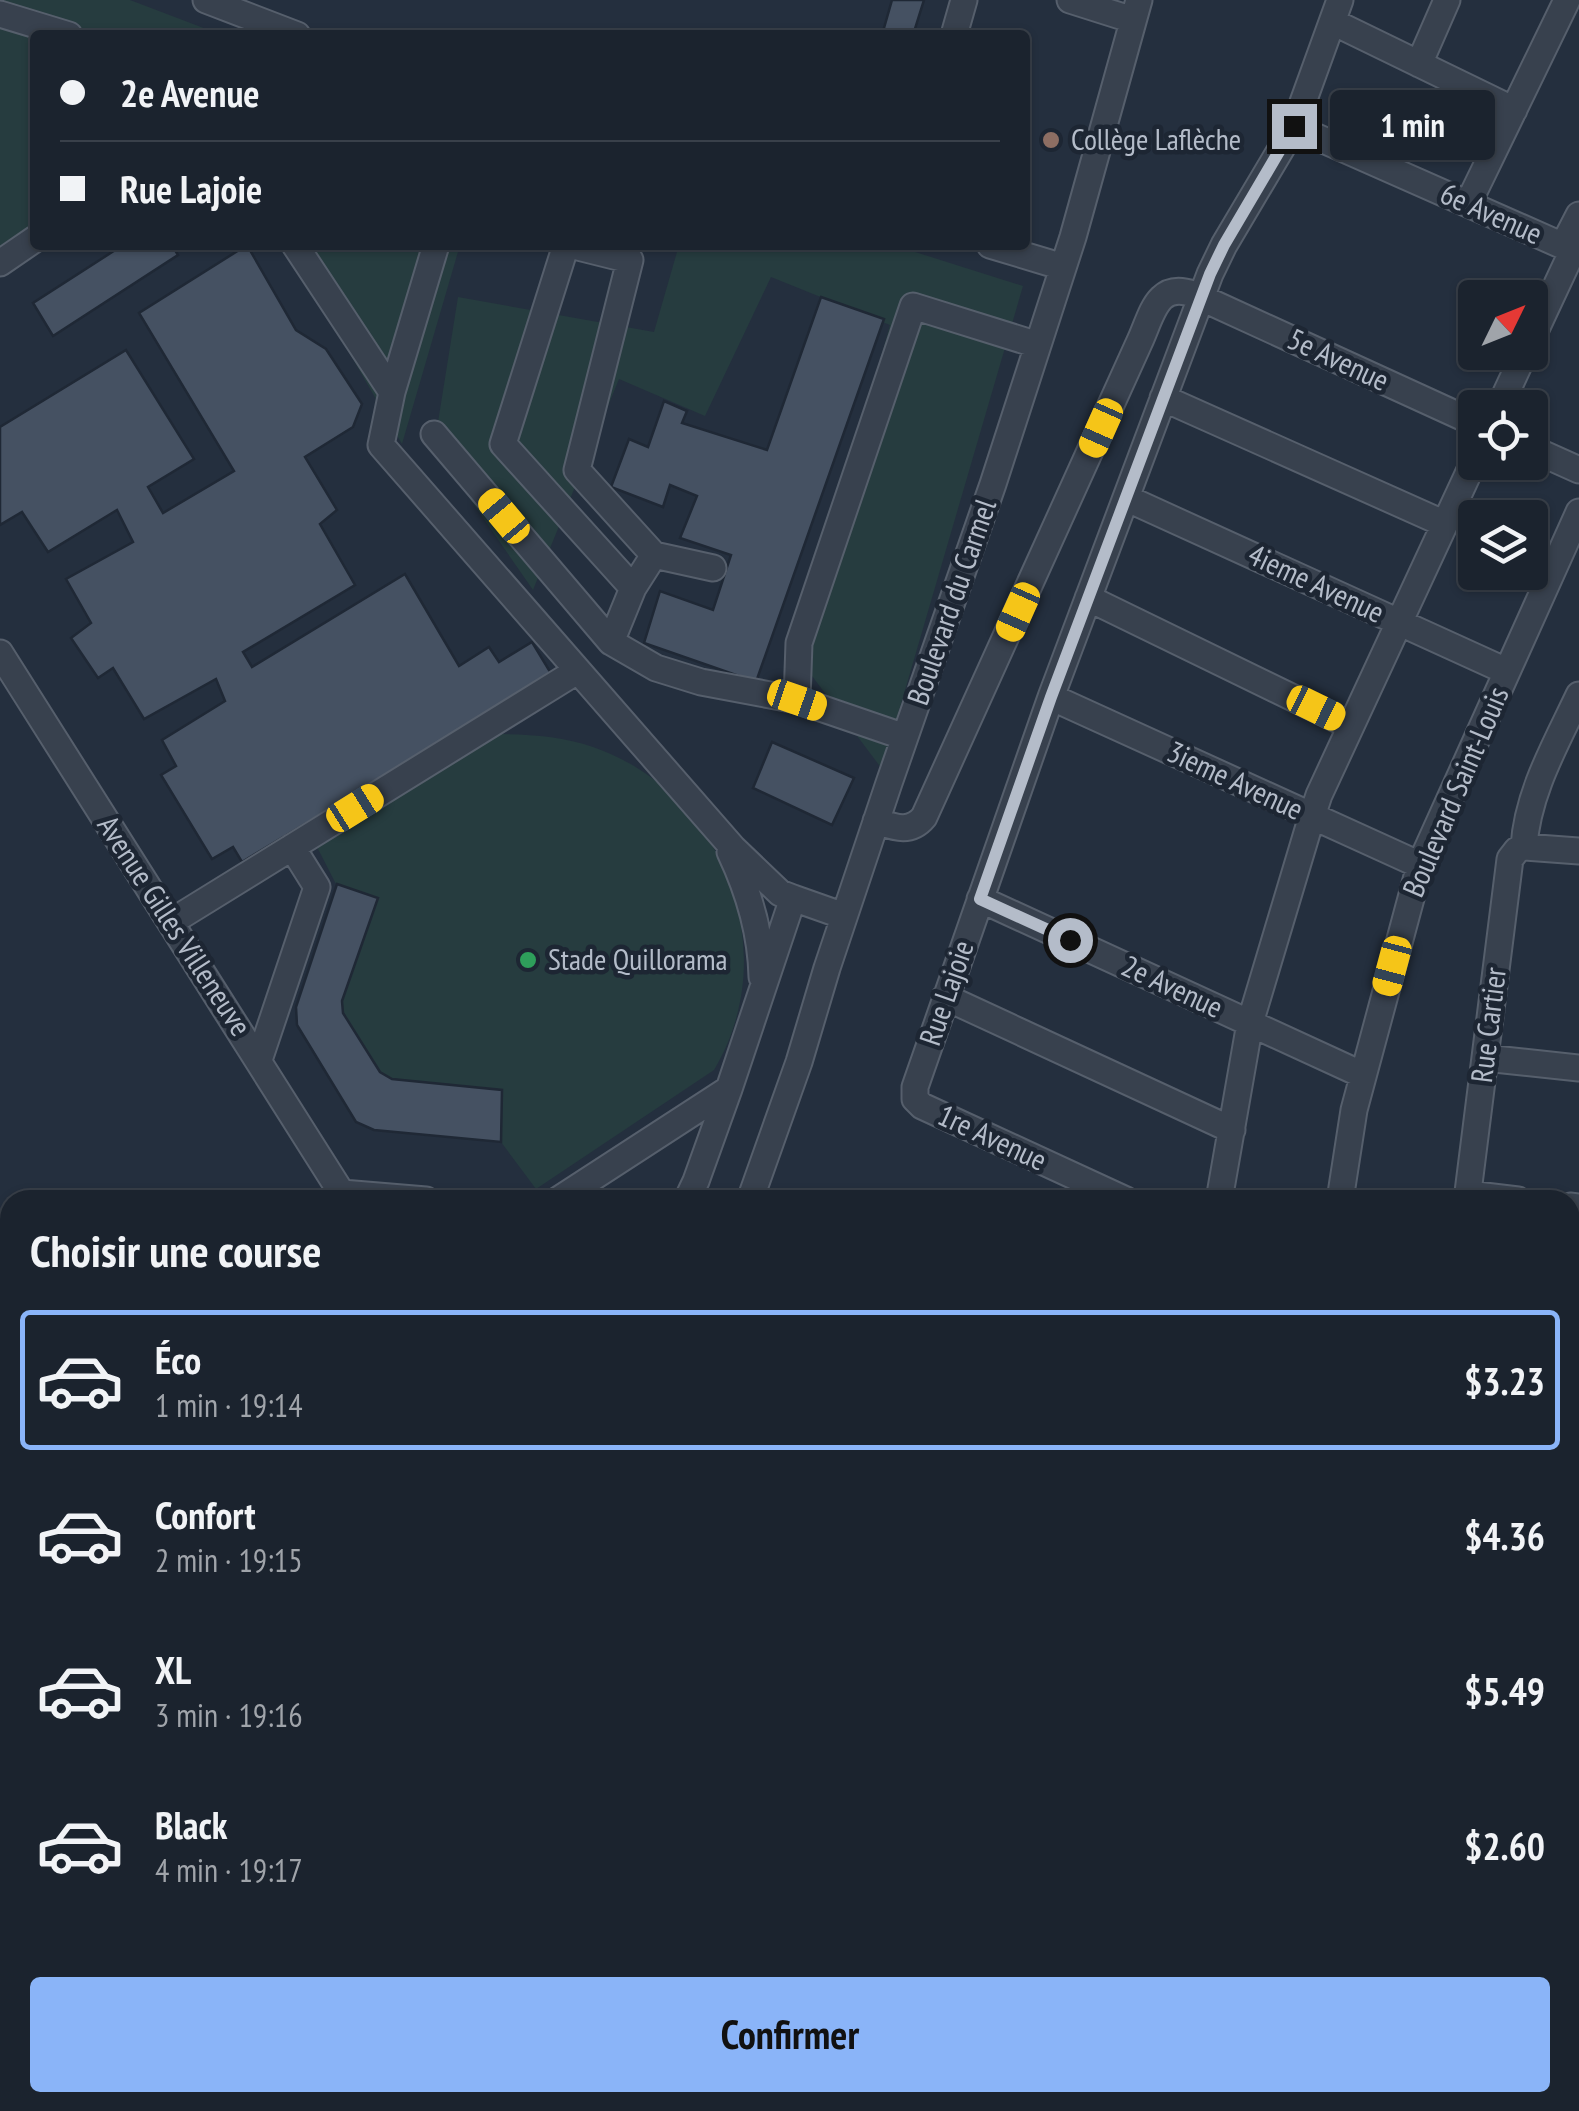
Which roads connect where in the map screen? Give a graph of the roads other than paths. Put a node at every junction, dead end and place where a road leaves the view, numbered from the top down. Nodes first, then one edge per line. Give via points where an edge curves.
1 (206, 0) edge
2 (964, 0) edge
3 (1070, 0) edge
4 (1447, 0) edge
5 (1568, 0) edge
6 (10, 9) edge
7 (1136, 10) edge
8 (1336, 11) edge
9 (58, 30) edge
10 (284, 30) edge
11 (955, 30) edge
12 (1419, 64) junction
13 (1514, 110) junction
14 (1294, 126) junction
15 (1468, 204) junction
16 (1579, 215) edge
17 (30, 243) edge
18 (298, 250) edge
19 (435, 250) edge
20 (566, 250) edge
21 (1007, 250) edge
22 (1572, 250) edge
23 (633, 252) edge
24 (0, 263) edge
25 (1063, 267) junction
26 (1201, 298) junction
27 (1548, 303) edge
28 (1038, 345) junction
29 (392, 392) junction
30 (1163, 398) junction
31 (1458, 415) edge
32 (434, 434) dead end
33 (1548, 456) edge
34 (1579, 470) edge
35 (1466, 480) edge
36 (1126, 498) junction
37 (1579, 512) edge
38 (1445, 524) junction
39 (654, 554) junction
40 (713, 568) dead end
41 (633, 588) junction
42 (574, 598) junction
43 (1088, 598) junction
44 (1399, 622) junction
45 (544, 633) junction
46 (611, 642) junction
47 (0, 652) edge
48 (577, 671) junction
49 (1506, 671) junction
50 (1579, 694) edge
51 (1051, 697) junction
52 (797, 700) junction
53 (1351, 726) junction
54 (905, 737) junction
55 (1567, 749) edge
56 (1312, 816) junction
57 (876, 821) junction
58 (720, 833) junction
59 (292, 847) junction
60 (1520, 849) junction
61 (1579, 851) edge
62 (1420, 865) junction
63 (793, 898) junction
64 (980, 899) junction
65 (844, 916) junction
66 (171, 922) junction
67 (761, 992) junction
68 (945, 997) junction
69 (1250, 1024) junction
70 (1485, 1058) junction
71 (259, 1060) junction
72 (1579, 1068) edge
73 (1363, 1075) junction
74 (729, 1090) junction
75 (915, 1098) joint
76 (1232, 1130) junction
77 (335, 1190) edge
78 (574, 1190) edge
79 (691, 1190) edge
80 (754, 1190) edge
81 (1081, 1190) edge
82 (1221, 1190) edge
83 (1342, 1190) edge
84 (1469, 1190) edge

1 - 10 street
2 - 11 street
3 - 7 street
4 - 12 street
5 - 13 street
6 - 9 street
7 - 25 street, Boulevard du Carmel
8 - 12 street
8 - 14 street, Rue Lajoie
12 - 13 street
13 - 15 street
14 - 15 street, 6e Avenue
14 - 26 street, Rue Lajoie via 1219,254
15 - 22 street, 6e Avenue
16 - 22 street
17 - 24 street
18 - 29 street
19 - 29 street
20 - 41 street via 503,444
21 - 25 street
22 - 27 street
23 - 39 street via 577,470
25 - 28 street, Boulevard du Carmel
26 - 30 street, Rue Lajoie
26 - 31 street, 5e Avenue
26 - 57 street via 1176,290 1158,302 922,820 906,828
28 - 52 street via 913,306 799,643
28 - 54 street, Boulevard du Carmel
29 - 45 street via 382,445
30 - 36 street, Rue Lajoie
30 - 38 street
32 - 42 street
33 - 34 street
35 - 38 street
36 - 43 street, Rue Lajoie
36 - 44 street, 4ieme Avenue
37 - 49 street, Boulevard Saint-Louis
38 - 44 street
39 - 40 street
39 - 41 street
41 - 46 street
42 - 45 street
42 - 46 street
43 - 51 street, Rue Lajoie
43 - 53 street
44 - 49 street, 4ieme Avenue
44 - 53 street
45 - 48 street
46 - 52 street via 656,668
47 - 66 street, Avenue Gilles Villeneuve
48 - 58 street
48 - 59 street
49 - 62 street, Boulevard Saint-Louis
50 - 55 street, Rue Cartier
51 - 56 street, 3ieme Avenue
51 - 64 street, Rue Lajoie
52 - 54 street
53 - 56 street
54 - 57 street, Boulevard du Carmel
55 - 60 street, Rue Cartier via 1528,817
56 - 62 street, 3ieme Avenue
56 - 69 street
57 - 65 street, Boulevard du Carmel
58 - 63 street
58 - 67 street via 754,917
59 - 66 street
59 - 71 street via 317,887
60 - 61 street
60 - 70 street, Rue Cartier via 1510,861
62 - 73 street, Boulevard Saint-Louis
63 - 65 street
63 - 67 street
64 - 68 street, Rue Lajoie
64 - 69 street, 2e Avenue
65 - 80 street, Boulevard du Carmel
66 - 71 street, Avenue Gilles Villeneuve
67 - 74 street
68 - 75 street, Rue Lajoie
68 - 76 street
69 - 73 street, 2e Avenue
69 - 76 street
70 - 72 street
70 - 84 street, Rue Cartier
71 - 77 street, Avenue Gilles Villeneuve
73 - 83 street, Boulevard Saint-Louis
74 - 78 street
74 - 79 street
75 - 81 street, 1re Avenue
76 - 82 street

